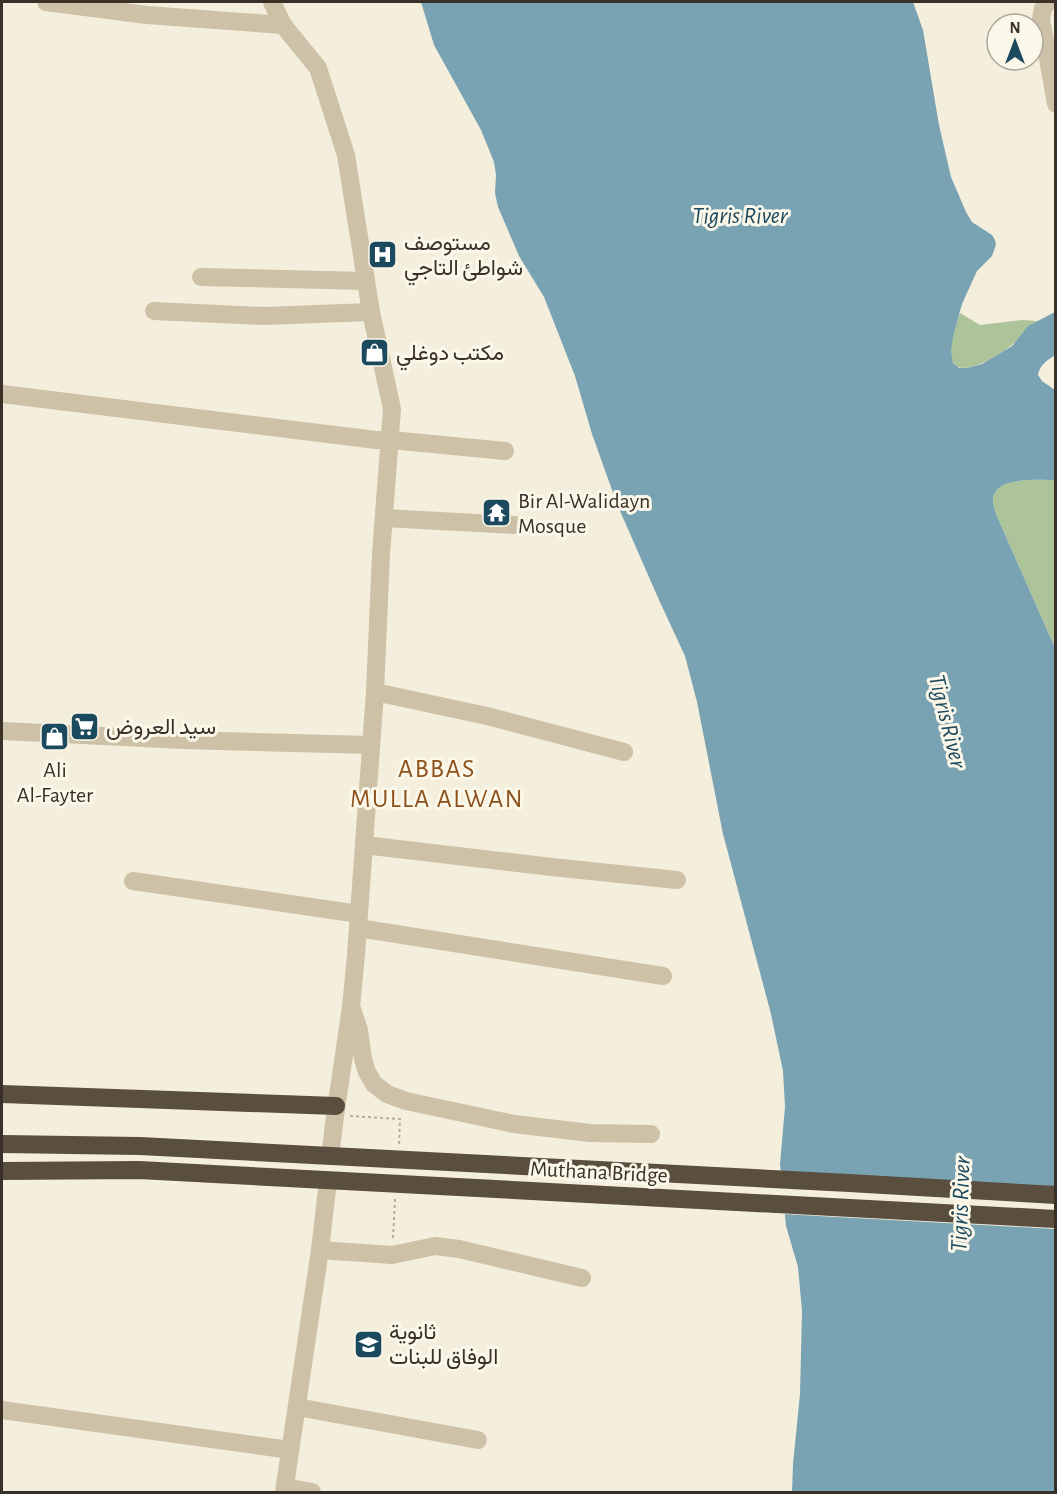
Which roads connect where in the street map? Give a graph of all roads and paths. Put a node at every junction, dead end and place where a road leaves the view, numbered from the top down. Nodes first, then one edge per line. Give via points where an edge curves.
1 (46, 2) edge
2 (272, 2) edge
3 (1048, 2) edge
4 (148, 8) edge
5 (283, 25) junction
6 (1056, 104) edge
7 (201, 277) dead end
8 (366, 281) junction
9 (154, 312) dead end
10 (371, 312) junction
11 (2, 394) edge
12 (391, 440) junction
13 (505, 451) dead end
14 (384, 518) junction
15 (515, 525) dead end
16 (375, 692) junction
17 (2, 731) edge
18 (371, 745) junction
19 (624, 752) dead end
20 (364, 845) junction
21 (677, 880) dead end
22 (133, 881) dead end
23 (358, 921) junction
24 (663, 976) dead end
25 (351, 1007) junction
26 (2, 1094) edge
27 (336, 1111) junction
28 (651, 1134) dead end
29 (2, 1144) edge
30 (332, 1149) dead end
31 (398, 1151) dead end
32 (2, 1171) edge
33 (327, 1190) dead end
34 (396, 1192) dead end
35 (1056, 1195) edge
36 (1056, 1219) edge
37 (393, 1229) dead end
38 (320, 1250) junction
39 (582, 1278) dead end
40 (297, 1407) junction
41 (2, 1410) edge
42 (478, 1440) dead end
43 (290, 1450) junction
44 (284, 1490) edge
45 (312, 1492) edge

1 - 4 street
2 - 5 street
3 - 6 street via 1041,19
4 - 5 street
5 - 8 street via 318,68 346,155
7 - 8 street
8 - 10 street
9 - 10 street via 264,316
10 - 12 street via 392,409
11 - 12 street
12 - 13 street
12 - 14 street
14 - 15 street
14 - 16 street
16 - 18 street
16 - 19 street
17 - 18 street
18 - 20 street
20 - 21 street
20 - 23 street
22 - 23 street
23 - 24 street
23 - 25 street
25 - 27 street
25 - 28 street via 367,1072 387,1094 514,1124 590,1133
26 - 27 highway
27 - 30 street
27 - 31 path via 400,1119
29 - 35 highway, Muthana Bridge via 140,1146
32 - 36 highway, Muthana Bridge via 139,1170
33 - 38 street
34 - 37 path
38 - 39 street via 392,1255 435,1246
38 - 40 street
40 - 42 street
40 - 43 street
41 - 43 street
43 - 44 street
44 - 45 street

